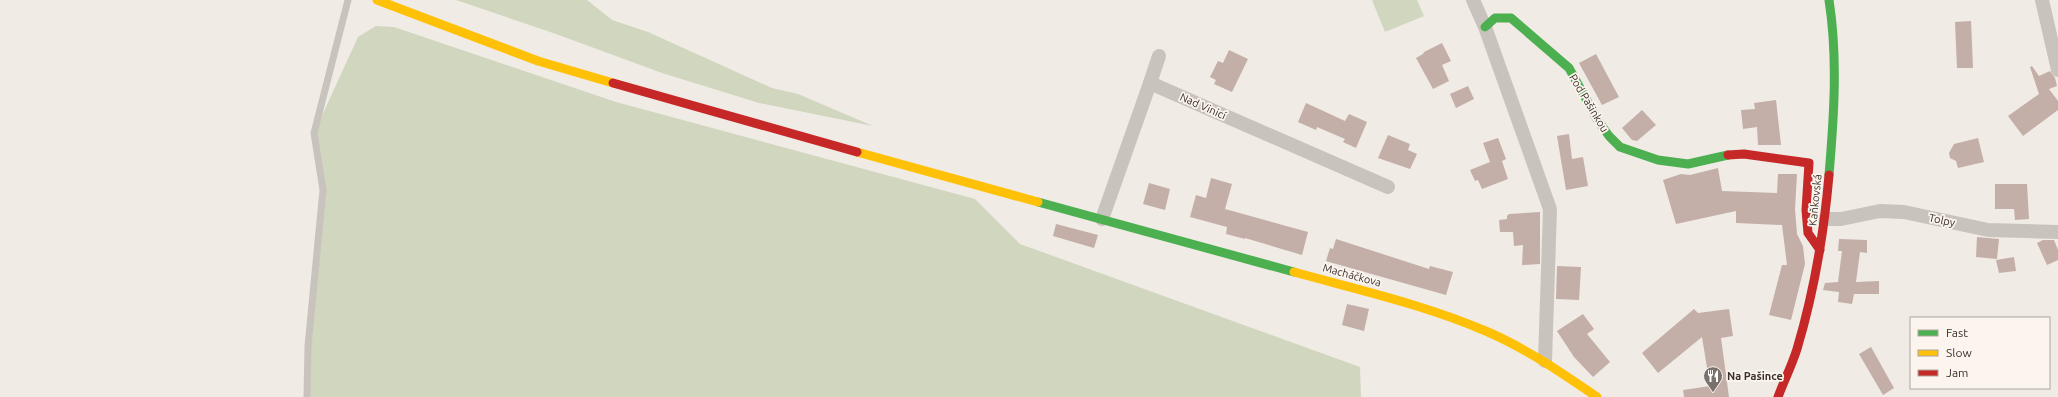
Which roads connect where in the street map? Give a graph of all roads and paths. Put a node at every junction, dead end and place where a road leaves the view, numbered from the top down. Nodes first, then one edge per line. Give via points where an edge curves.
1 (348, 0) edge
2 (377, 0) edge
3 (1473, 0) edge
4 (1484, 0) edge
5 (1829, 0) edge
6 (2042, 0) edge
7 (1485, 27) junction
8 (1159, 56) dead end
9 (2058, 70) edge
10 (1150, 82) junction
11 (1388, 187) dead end
12 (1102, 219) junction
13 (1826, 219) junction
14 (2058, 232) edge
15 (1820, 250) junction
16 (1545, 361) junction
17 (307, 397) edge
18 (1597, 397) edge
19 (1778, 397) edge

1 - 17 lane via 314,133 323,190 308,346
2 - 12 street, Macháčkova via 538,61 721,115
3 - 7 street
4 - 7 street
5 - 13 street, Kaňkovská via 1835,90
6 - 9 street
7 - 15 street, Pod Pašinkou via 1495,18 1511,18 1538,40 1569,68 1597,119 1608,136 1620,147 1658,160 1688,164 1723,155 1744,154 1809,163 1806,210 1808,233
7 - 16 street via 1550,209
8 - 10 street
10 - 11 street, Nad Vinicí
10 - 12 street
12 - 16 street, Macháčkova via 1419,306 1488,332
13 - 14 street, Tolpy via 1840,219 1880,211 1904,212 1988,230
13 - 15 street, Kaňkovská
15 - 19 street, Kaňkovská via 1796,350
16 - 18 street, Macháčkova

